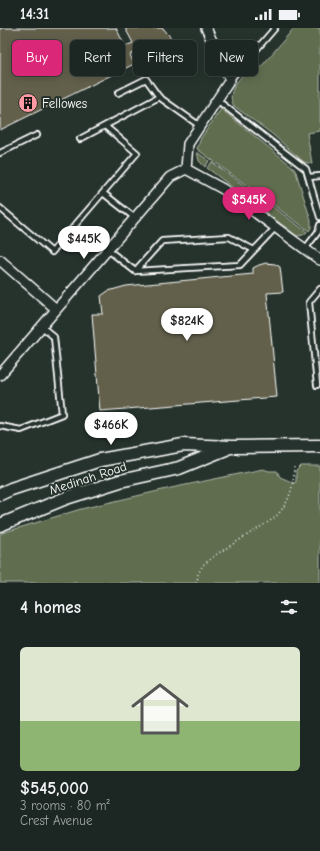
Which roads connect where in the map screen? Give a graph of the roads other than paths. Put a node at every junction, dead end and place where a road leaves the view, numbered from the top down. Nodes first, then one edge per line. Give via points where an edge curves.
1 (206, 28) edge
2 (276, 28) edge
3 (230, 80) junction
4 (118, 93) dead end
5 (159, 97) junction
6 (217, 100) junction
7 (105, 126) junction
8 (200, 126) junction
9 (37, 135) dead end
10 (80, 138) dead end
11 (0, 153) edge
12 (186, 169) junction
13 (320, 176) edge
14 (308, 177) junction
15 (103, 193) junction
16 (0, 208) edge
17 (320, 217) edge
18 (135, 218) junction
19 (320, 225) edge
20 (276, 227) junction
21 (108, 249) junction
22 (305, 249) junction
23 (254, 250) junction
24 (0, 260) edge
25 (320, 260) edge
26 (135, 271) junction
27 (320, 289) edge
28 (56, 309) junction
29 (41, 326) junction
30 (0, 375) edge
31 (317, 385) dead end
32 (0, 426) edge
33 (320, 446) edge
34 (231, 447) junction
35 (4, 491) edge
36 (0, 525) edge

1 - 3 street
2 - 3 lane
3 - 6 street
4 - 5 lane via 146,79
5 - 7 lane
5 - 8 lane
6 - 8 street
6 - 14 lane via 306,170
7 - 10 lane
7 - 15 lane via 137,153
8 - 12 street via 188,144
9 - 11 lane
12 - 18 street via 170,177
12 - 20 street via 223,189
13 - 14 lane
14 - 17 lane
15 - 16 lane via 52,252
15 - 18 lane
18 - 21 street
19 - 22 lane via 318,232
20 - 22 street
20 - 23 lane
21 - 26 lane
21 - 28 street
22 - 25 street
23 - 26 lane via 240,265
23 - 26 lane via 229,237 162,241
24 - 28 street
27 - 31 lane via 309,302
28 - 29 street
29 - 30 street
29 - 32 lane via 54,337 62,414 21,430
33 - 34 main road, Medinah Road
34 - 35 main road, Medinah Road via 183,445 100,460
34 - 36 main road, Medinah Road via 179,468 120,481 66,498

